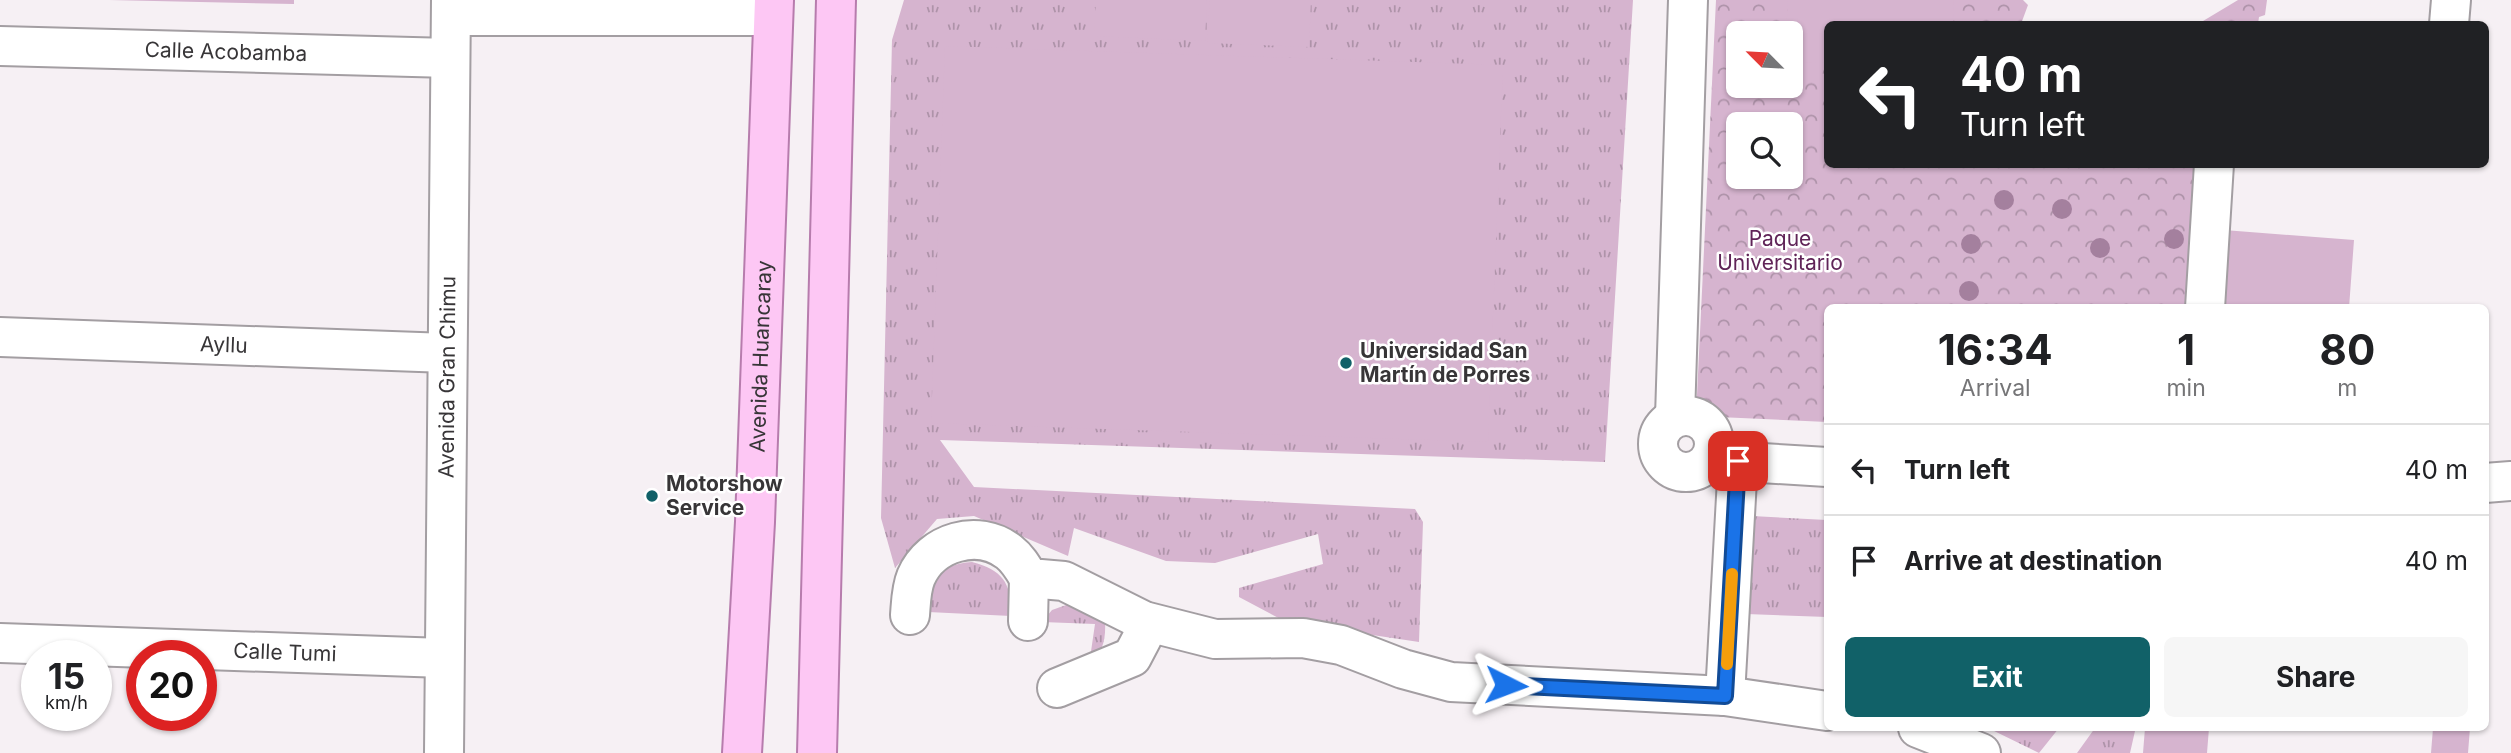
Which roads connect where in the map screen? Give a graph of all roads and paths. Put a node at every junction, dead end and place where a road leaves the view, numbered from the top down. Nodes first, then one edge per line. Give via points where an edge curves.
1 (836, 0) edge
2 (1688, 0) edge
3 (2451, 0) edge
4 (451, 8) edge
5 (773, 8) edge
6 (2449, 21) edge
7 (0, 46) edge
8 (450, 58) junction
9 (2214, 168) edge
10 (2205, 304) edge
11 (0, 337) edge
12 (447, 353) junction
13 (1723, 460) junction
14 (1824, 467) edge
15 (2511, 481) edge
16 (2489, 483) edge
17 (1029, 578) junction
18 (910, 615) dead end
19 (1028, 621) dead end
20 (1144, 621) junction
21 (0, 643) edge
22 (444, 658) junction
23 (1057, 688) dead end
24 (1725, 696) junction
25 (1824, 711) edge
26 (1925, 731) edge
27 (741, 752) edge
28 (444, 753) edge
29 (817, 753) edge
30 (1981, 753) edge

1 - 29 main road
2 - 13 street via 1675,417 1657,440 1660,457 1673,470 1690,472
3 - 6 street
4 - 5 street
4 - 8 street, Avenida Gran Chimu
5 - 27 main road, Avenida Huancaray via 755,522
7 - 8 street, Calle Acobamba
8 - 12 street, Avenida Gran Chimu
9 - 10 street
11 - 12 street, Ayllu
12 - 22 street, Avenida Gran Chimu
13 - 14 street
13 - 24 street
15 - 16 street
17 - 18 street via 1009,551 994,544 973,540 948,545 930,557 916,576
17 - 19 street
17 - 20 street via 1064,581
20 - 23 street via 1132,657
20 - 24 street via 1215,639 1303,638 1341,645 1451,682
21 - 22 street, Calle Tumi
22 - 28 street, Avenida Gran Chimu
24 - 25 street
26 - 30 street

